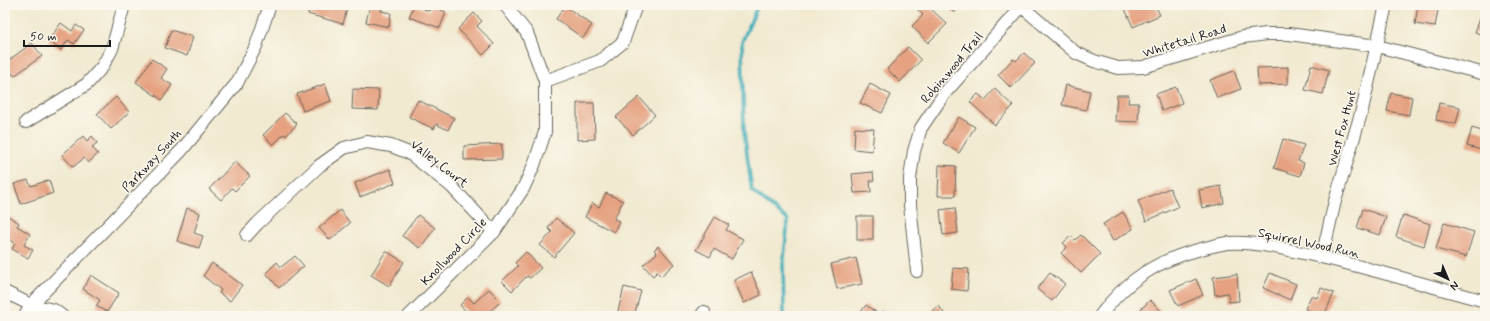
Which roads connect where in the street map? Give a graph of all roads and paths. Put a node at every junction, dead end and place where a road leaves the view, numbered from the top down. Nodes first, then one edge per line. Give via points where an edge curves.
1 (124, 5) edge
2 (270, 5) edge
3 (505, 5) edge
4 (636, 5) edge
5 (1386, 5) edge
6 (1020, 6) edge
7 (1377, 46) junction
8 (1485, 74) edge
9 (545, 81) junction
10 (26, 122) dead end
11 (494, 232) junction
12 (247, 235) dead end
13 (1322, 257) junction
14 (917, 271) dead end
15 (5, 292) edge
16 (1485, 301) edge
17 (31, 305) junction
18 (25, 316) edge
19 (62, 316) edge
20 (409, 316) edge
21 (1100, 316) edge

1 - 10 street via 112,49 102,67 87,84
2 - 17 street, Parkway South via 256,46 237,83 181,151
3 - 9 street, Knollwood Circle via 527,33
4 - 9 street via 623,42 600,61
5 - 7 street, West Fox Hunt
6 - 7 street, Whitetail Road via 1076,54 1118,68 1143,67 1243,37 1267,34 1319,37
6 - 14 street, Robinwood Trail via 944,94 921,128 914,150 910,178 910,205
7 - 8 street, Whitetail Road
7 - 13 street, West Fox Hunt
9 - 11 street, Knollwood Circle via 545,132 534,165 523,189
11 - 12 street, Valley Court via 451,186 410,153 391,146 367,142 344,148 319,166
11 - 20 street, Knollwood Circle
13 - 16 street, Squirrel Wood Run
13 - 21 street, Squirrel Wood Run via 1263,244 1228,243 1189,252 1150,269 1132,281 1111,300
15 - 17 street
17 - 18 street, Parkway South
17 - 19 street via 54,310

